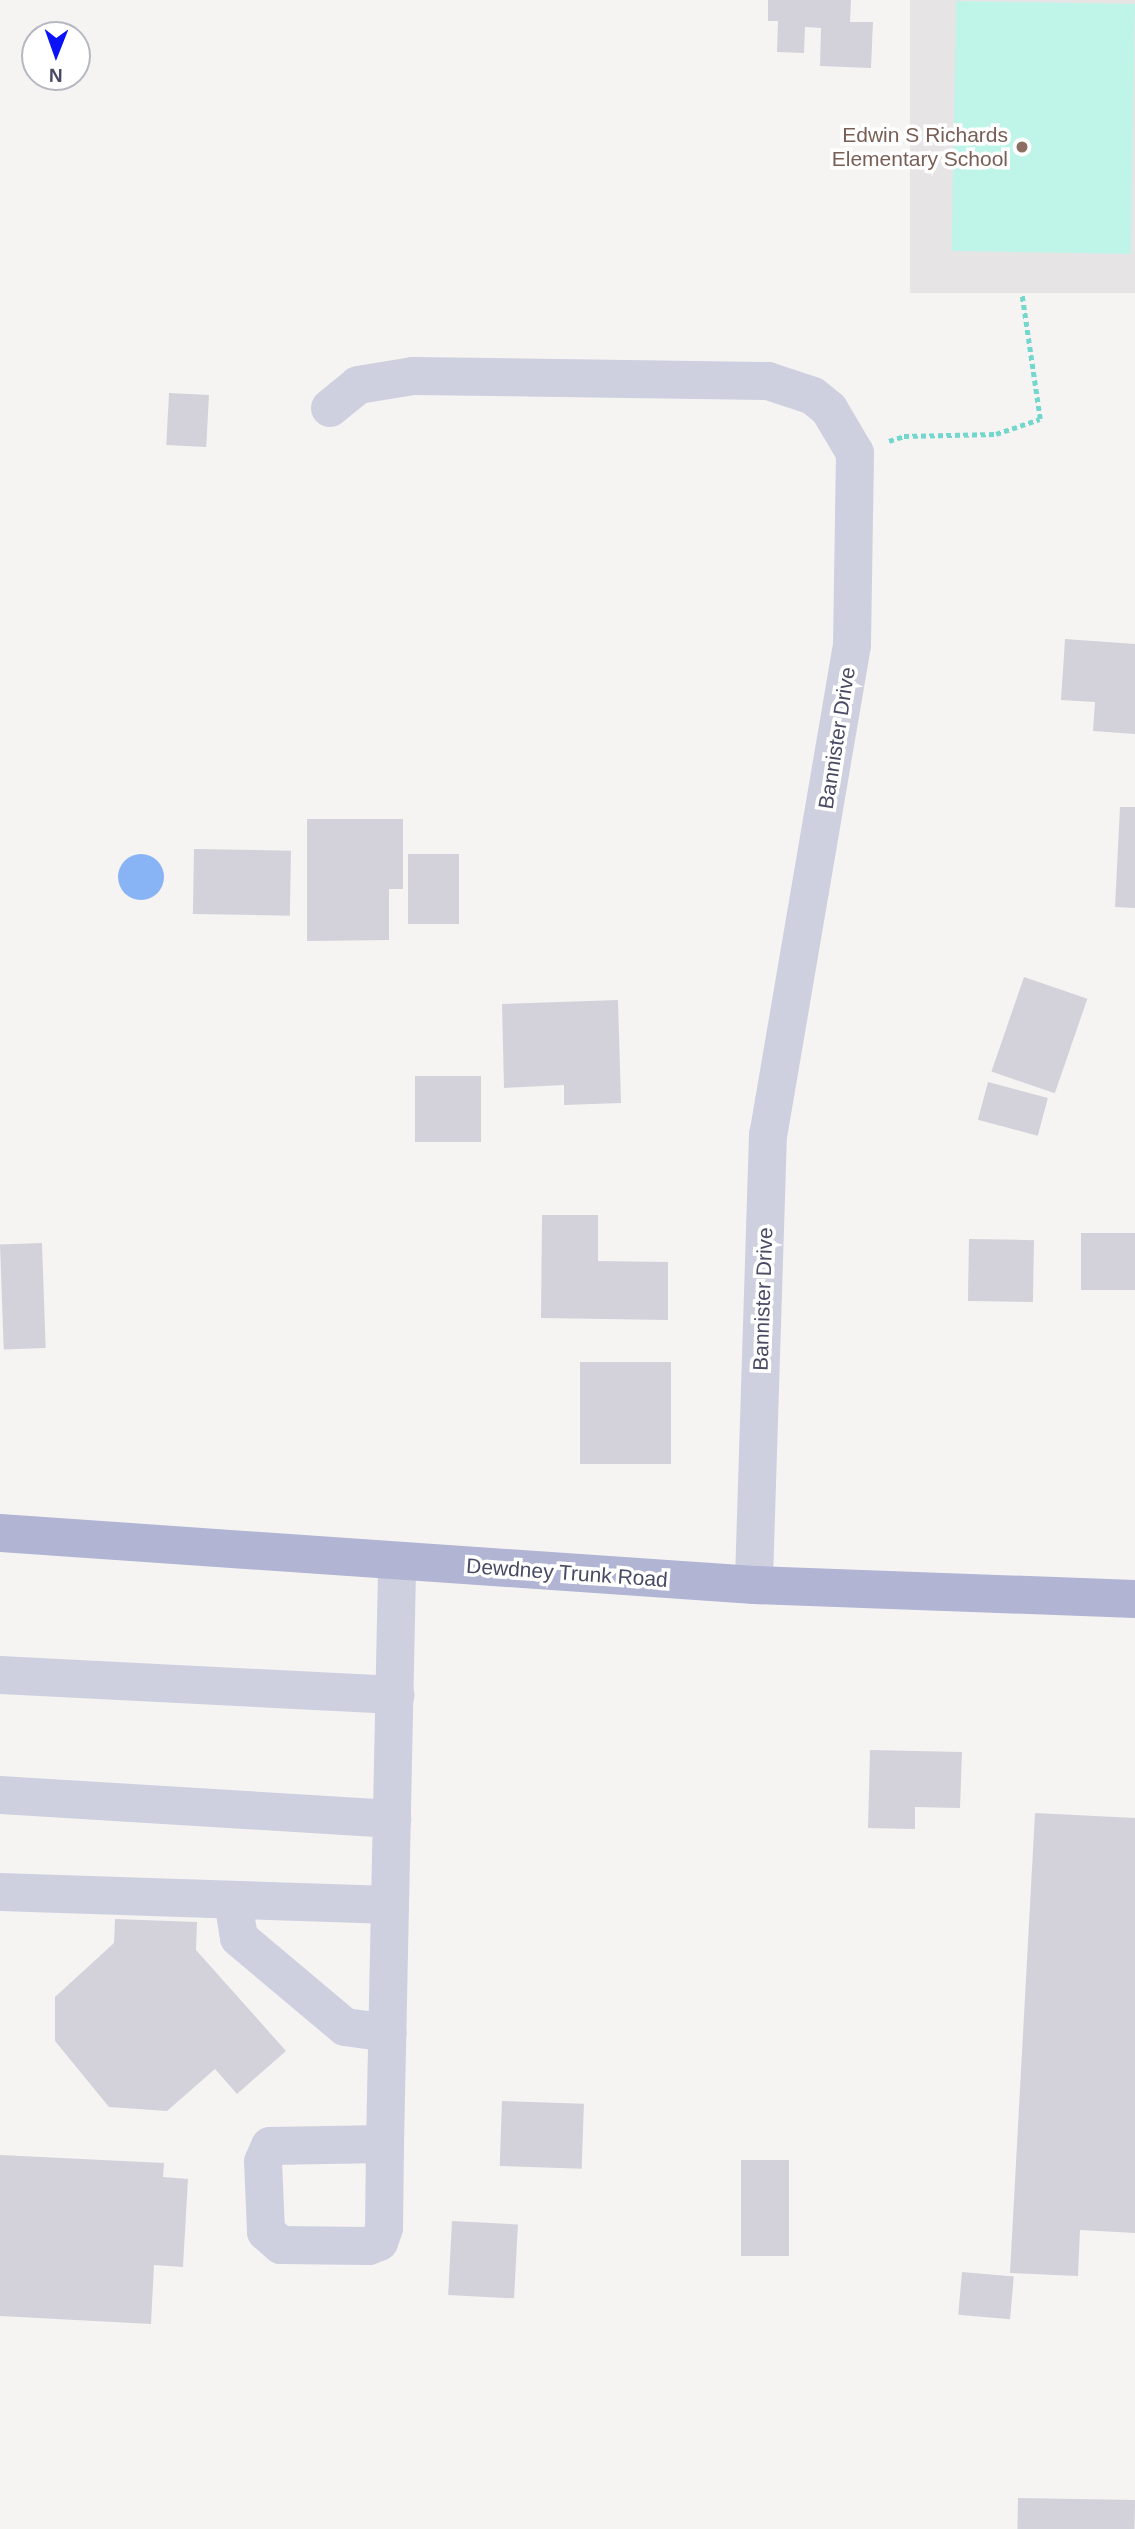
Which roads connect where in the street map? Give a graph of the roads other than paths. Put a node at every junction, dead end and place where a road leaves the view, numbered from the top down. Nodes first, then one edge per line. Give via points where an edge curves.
1 (330, 408) dead end
2 (0, 1534) edge
3 (397, 1562) junction
4 (754, 1585) junction
5 (1135, 1599) edge
6 (0, 1675) edge
7 (395, 1695) junction
8 (0, 1796) edge
9 (392, 1819) junction
10 (0, 1892) edge
11 (233, 1900) junction
12 (390, 1905) junction
13 (388, 2033) junction
14 (385, 2144) dead end

1 - 4 street, Bannister Drive via 358,385 413,376 768,381 813,396 830,409 855,453 852,645 768,1134
2 - 3 main road, Dewdney Trunk Road
3 - 4 main road, Dewdney Trunk Road
3 - 7 street
4 - 5 main road, Dewdney Trunk Road
6 - 7 street
7 - 9 street
8 - 9 street
9 - 12 street
10 - 11 street
11 - 12 street
11 - 13 street via 239,1938 345,2027
12 - 13 street
13 - 14 street

